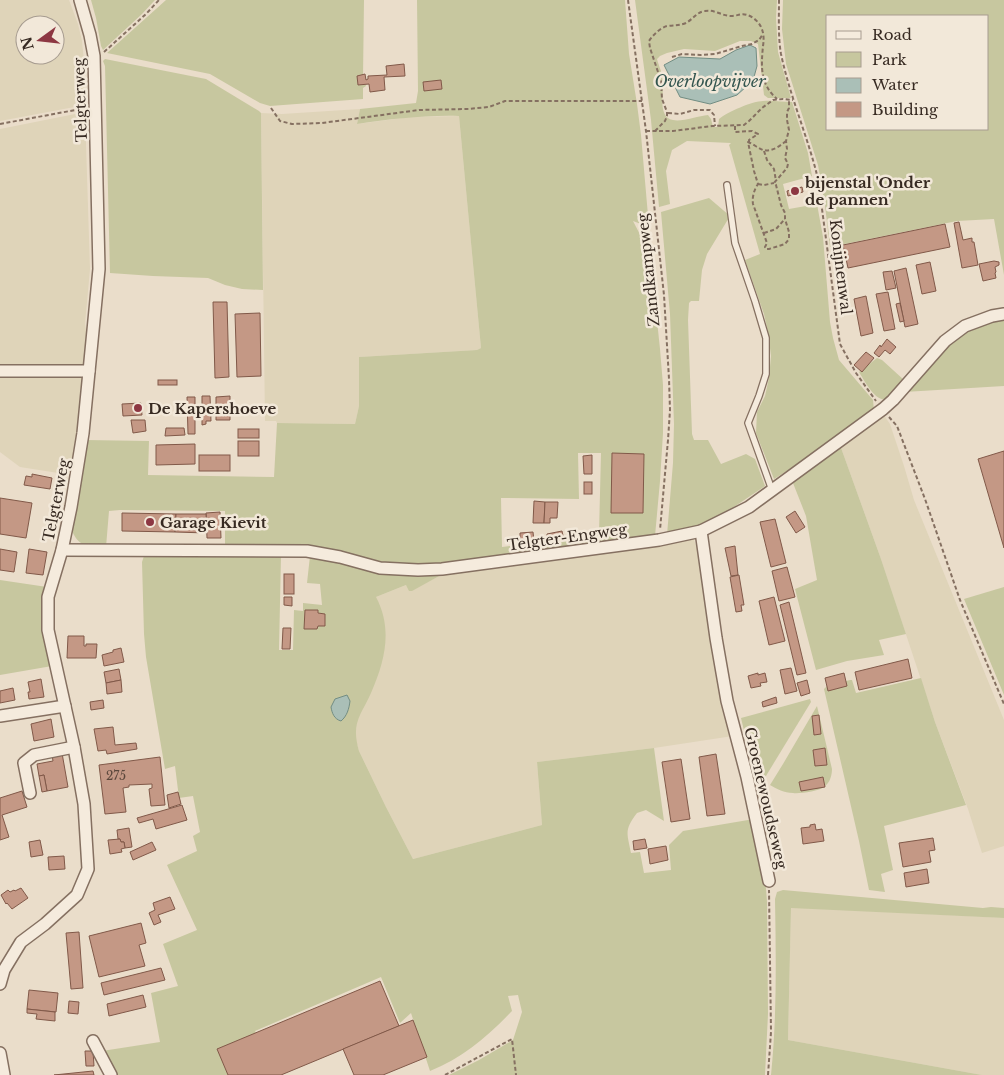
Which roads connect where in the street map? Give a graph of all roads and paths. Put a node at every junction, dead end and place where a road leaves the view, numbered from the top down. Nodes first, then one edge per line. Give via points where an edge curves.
1 (80, 0) edge
2 (158, 0) edge
3 (628, 0) edge
4 (779, 0) edge
5 (763, 34) junction
6 (100, 55) dead end
7 (672, 56) dead end
8 (777, 99) junction
9 (789, 100) junction
10 (642, 101) junction
11 (794, 101) junction
12 (87, 108) dead end
13 (271, 108) dead end
14 (668, 112) junction
15 (0, 124) edge
16 (715, 126) junction
17 (735, 126) junction
18 (646, 131) junction
19 (655, 131) junction
20 (786, 140) junction
21 (748, 142) junction
22 (763, 150) junction
23 (775, 182) junction
24 (758, 184) junction
25 (727, 185) dead end
26 (785, 220) junction
27 (764, 233) junction
28 (1004, 314) edge
29 (0, 370) edge
30 (89, 371) junction
31 (883, 409) junction
32 (772, 490) junction
33 (700, 531) junction
34 (659, 540) junction
35 (62, 550) junction
36 (1004, 704) edge
37 (65, 706) junction
38 (0, 716) edge
39 (74, 747) junction
40 (30, 793) dead end
41 (769, 881) joint
42 (2, 969) edge
43 (0, 984) edge
44 (93, 1041) dead end
45 (0, 1053) edge
46 (4, 1075) edge
47 (111, 1075) edge
48 (445, 1075) edge
49 (516, 1075) edge
50 (768, 1075) edge

1 - 30 street, Telgterweg via 94,56 97,167 99,269
2 - 6 path
3 - 10 path, Zandkampweg
4 - 11 path, Konijnenwal via 781,52
5 - 7 path via 752,44 715,54
5 - 8 path via 763,75 768,91
5 - 14 path via 760,25 748,15 731,16 706,10 679,26 666,27 654,35 649,42
8 - 9 path
8 - 17 path via 749,121
9 - 11 path
9 - 20 path
10 - 13 path via 505,101 490,107 419,110 292,124 280,121
10 - 18 path, Zandkampweg
11 - 31 path, Konijnenwal via 818,179 840,344 856,373
12 - 15 path
14 - 16 path via 680,114 710,110
14 - 19 path via 665,121
16 - 17 path
16 - 19 path
17 - 21 path via 735,132 758,134
18 - 19 path
18 - 34 path, Zandkampweg via 664,294 670,410
20 - 22 path via 775,149
20 - 23 path via 787,168
21 - 22 path
21 - 24 path
22 - 23 path via 774,169
23 - 24 path via 764,186
23 - 26 path
24 - 27 path via 752,199
25 - 32 lane via 735,243 766,338 766,374 748,422
26 - 27 path via 776,229
26 - 27 path via 789,232 786,244 766,249
28 - 31 street, Telgter-Engweg via 966,326 945,341
29 - 30 street
30 - 35 street, Telgterweg via 83,433
31 - 32 street, Telgter-Engweg
31 - 36 path, Konijnenwal via 897,426 960,600
32 - 33 street, Telgter-Engweg via 748,507
33 - 34 street, Telgter-Engweg
33 - 41 street, Groenewoudseweg via 727,701
34 - 35 street, Telgter-Engweg via 442,570 380,568 340,556 307,551
35 - 37 street, Telgterweg via 48,596 48,630
37 - 38 street
37 - 39 street, Telgterweg
39 - 40 street via 34,755 24,763
39 - 42 street, Telgterweg via 84,804 88,869 77,895 21,942
41 - 50 path, Groenewoudseweg via 771,1032
42 - 43 street, Telgterweg
44 - 47 street
45 - 46 street
48 - 49 path via 512,1039

